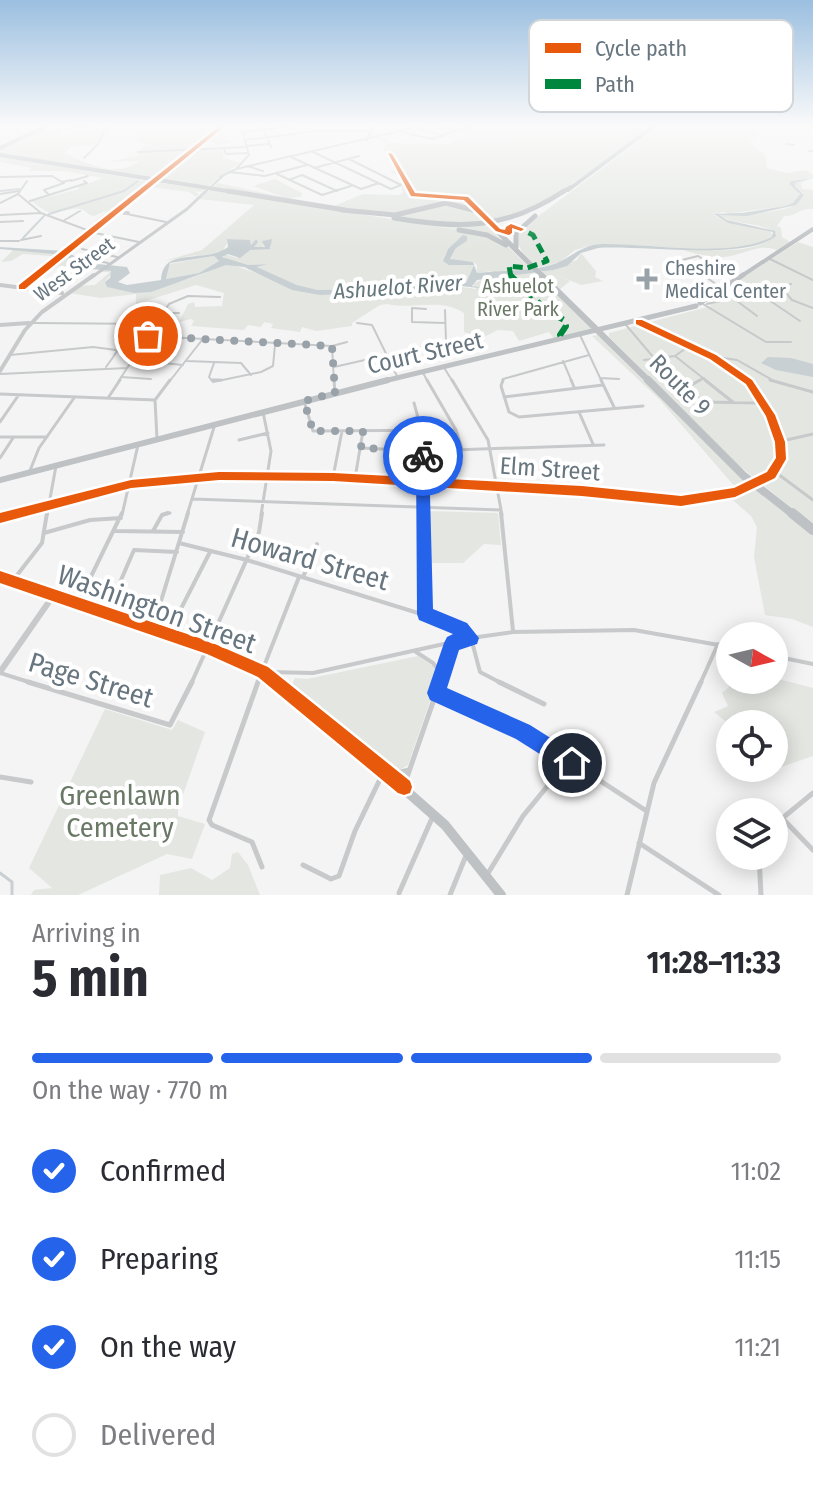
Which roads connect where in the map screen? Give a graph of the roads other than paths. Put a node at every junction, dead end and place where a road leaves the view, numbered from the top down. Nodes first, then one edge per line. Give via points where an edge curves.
1 (79, 168) edge
2 (240, 168) edge
3 (253, 168) edge
4 (298, 168) edge
5 (314, 168) edge
6 (345, 168) edge
7 (367, 168) edge
8 (597, 168) edge
9 (235, 169) joint
10 (263, 171) dead end
11 (229, 172) junction
12 (120, 174) junction
13 (277, 174) junction
14 (88, 176) dead end
15 (0, 177) edge
16 (27, 180) junction
17 (71, 180) dead end
18 (289, 180) junction
19 (84, 181) dead end
20 (62, 182) junction
21 (379, 183) junction
22 (54, 185) dead end
23 (353, 186) junction
24 (571, 187) junction
25 (208, 189) junction
26 (338, 191) junction
27 (18, 192) junction
28 (48, 193) junction
29 (0, 194) edge
30 (30, 201) junction
31 (0, 203) edge
32 (306, 204) junction
33 (342, 210) junction
34 (80, 211) dead end
35 (30, 213) junction
36 (41, 213) junction
37 (127, 214) dead end
38 (0, 215) edge
39 (403, 220) junction
40 (23, 221) junction
41 (63, 221) junction
42 (0, 222) edge
43 (168, 222) junction
44 (483, 222) junction
45 (19, 226) dead end
46 (813, 229) edge
47 (41, 236) dead end
48 (0, 241) edge
49 (139, 242) junction
50 (82, 249) dead end
51 (93, 252) junction
52 (521, 255) junction
53 (117, 257) junction
54 (767, 258) junction
55 (107, 264) junction
56 (530, 264) junction
57 (734, 278) junction
58 (812, 280) edge
59 (791, 284) dead end
60 (0, 285) edge
61 (780, 286) junction
62 (720, 287) junction
63 (757, 292) junction
64 (64, 294) junction
65 (220, 297) dead end
66 (733, 298) junction
67 (700, 303) junction
68 (813, 308) edge
69 (426, 309) dead end
70 (445, 310) dead end
71 (162, 313) junction
72 (179, 313) dead end
73 (757, 316) dead end
74 (800, 321) dead end
75 (639, 322) junction
76 (30, 323) junction
77 (138, 323) junction
78 (357, 323) dead end
79 (445, 323) junction
80 (155, 324) junction
81 (0, 325) edge
82 (626, 325) junction
83 (129, 335) junction
84 (584, 335) junction
85 (148, 336) junction
86 (179, 338) junction
87 (202, 339) junction
88 (457, 339) dead end
89 (446, 341) junction
90 (347, 342) dead end
91 (791, 342) dead end
92 (276, 343) junction
93 (332, 346) junction
94 (689, 346) junction
95 (116, 350) junction
96 (388, 354) junction
97 (10, 355) junction
98 (114, 355) junction
99 (589, 355) junction
100 (675, 356) junction
101 (713, 357) junction
102 (654, 358) junction
103 (132, 360) junction
104 (644, 360) dead end
105 (563, 361) junction
106 (159, 362) junction
107 (184, 363) junction
108 (214, 363) junction
109 (443, 366) junction
110 (334, 367) junction
111 (105, 368) junction
112 (127, 368) junction
113 (422, 371) junction
114 (0, 372) edge
115 (251, 375) junction
116 (121, 377) junction
117 (397, 377) junction
118 (600, 378) junction
119 (704, 378) junction
120 (151, 379) dead end
121 (619, 379) dead end
122 (603, 385) junction
123 (574, 389) junction
124 (813, 392) edge
125 (335, 393) junction
126 (0, 394) edge
127 (20, 394) junction
128 (75, 397) junction
129 (504, 397) junction
130 (108, 398) junction
131 (155, 400) junction
132 (304, 401) junction
133 (414, 403) dead end
134 (763, 403) junction
135 (735, 404) junction
136 (643, 406) dead end
137 (614, 407) junction
138 (263, 412) junction
139 (579, 412) junction
140 (0, 422) edge
141 (215, 424) junction
142 (421, 430) junction
143 (456, 430) junction
144 (342, 431) junction
145 (363, 431) junction
146 (268, 433) junction
147 (813, 434) edge
148 (0, 437) edge
149 (14, 437) junction
150 (47, 437) junction
151 (157, 439) junction
152 (239, 440) dead end
153 (780, 442) junction
154 (138, 444) junction
155 (593, 444) junction
156 (604, 445) dead end
157 (361, 448) junction
158 (490, 448) junction
159 (462, 449) junction
160 (423, 451) junction
161 (0, 458) edge
162 (56, 466) junction
163 (774, 471) junction
164 (29, 473) junction
165 (269, 474) junction
166 (333, 477) junction
167 (200, 478) junction
168 (355, 478) junction
169 (0, 480) edge
170 (424, 482) junction
171 (131, 484) junction
172 (498, 486) junction
173 (193, 499) junction
174 (813, 500) edge
175 (265, 502) junction
176 (49, 505) junction
177 (424, 507) junction
178 (501, 510) junction
179 (170, 513) dead end
180 (0, 518) edge
181 (121, 518) junction
182 (813, 530) edge
183 (115, 531) junction
184 (153, 531) junction
185 (183, 532) junction
186 (44, 533) junction
187 (179, 543) junction
188 (317, 544) dead end
189 (211, 551) junction
190 (177, 552) junction
191 (247, 560) junction
192 (0, 577) edge
193 (301, 577) junction
194 (12, 582) junction
195 (53, 596) junction
196 (77, 604) junction
197 (106, 614) junction
198 (425, 614) junction
199 (153, 629) junction
200 (513, 632) junction
201 (168, 634) junction
202 (471, 638) junction
203 (453, 643) junction
204 (716, 644) edge
205 (208, 648) junction
206 (716, 648) edge
207 (416, 652) junction
208 (788, 659) edge
209 (813, 664) edge
210 (0, 672) edge
211 (263, 672) junction
212 (442, 675) junction
213 (436, 693) junction
214 (544, 704) dead end
215 (569, 761) junction
216 (410, 769) junction
217 (387, 773) junction
218 (0, 777) edge
219 (31, 782) dead end
220 (404, 787) junction
221 (813, 793) edge
222 (646, 810) junction
223 (434, 815) junction
224 (788, 815) edge
225 (788, 824) edge
226 (639, 843) junction
227 (813, 850) edge
228 (469, 851) junction
229 (303, 865) dead end
230 (262, 867) dead end
231 (760, 870) edge
232 (487, 875) junction
233 (399, 893) edge
234 (450, 895) edge
235 (501, 895) edge
236 (627, 895) edge
237 (719, 895) edge
238 (761, 895) edge

1 - 12 highway
2 - 9 street
3 - 10 street
4 - 13 street
5 - 23 street
6 - 21 street
7 - 21 street via 401,184 392,189
8 - 24 highway
9 - 11 street, West Street
11 - 13 street
11 - 25 street, West Street
12 - 25 highway
12 - 25 highway
13 - 18 street
14 - 28 street via 46,188
15 - 16 street
16 - 20 street via 52,176
16 - 27 street
17 - 20 street
18 - 26 street via 300,176
18 - 26 street via 322,195
19 - 28 street
20 - 22 street
21 - 23 street via 363,190
23 - 26 street
24 - 44 highway via 525,216
24 - 52 highway via 515,232 513,241
25 - 32 highway
25 - 32 highway
25 - 43 street, West Street
27 - 29 street
27 - 30 street
27 - 31 street
28 - 30 street
30 - 36 street
32 - 33 highway
33 - 39 highway
33 - 44 highway via 395,215 450,203 469,207
34 - 41 street
35 - 36 street
35 - 38 street
35 - 40 street
36 - 41 street
37 - 43 street
39 - 44 highway via 447,226
39 - 56 highway via 485,235
40 - 42 street
40 - 45 street
41 - 49 street
43 - 49 street, West Street
44 - 44 highway via 442,223 427,214 434,207 452,206 469,209
44 - 52 highway, Route 9
46 - 54 main road, Court Street
47 - 48 street
49 - 53 street, West Street
50 - 51 street
51 - 53 street
51 - 55 street via 84,258
52 - 56 highway, Route 9
53 - 55 street, West Street
54 - 57 main road, Court Street
54 - 58 street
55 - 64 street, West Street
56 - 182 highway, Route 9 via 744,476
57 - 62 main road, Court Street
57 - 62 street via 696,255 682,262
59 - 61 street
60 - 64 street
61 - 63 street
61 - 68 street via 795,302
62 - 67 main road, Court Street
63 - 66 street
63 - 74 street
64 - 76 street, West Street
65 - 71 street via 185,297
66 - 67 street
66 - 73 street
67 - 75 main road, Court Street
67 - 91 street via 766,342
69 - 79 street via 412,308 412,322
70 - 79 street
71 - 72 street
71 - 80 street
75 - 82 main road, Court Street
75 - 94 street
76 - 77 street
76 - 81 street
76 - 97 street, West Street
77 - 80 street
77 - 83 street
78 - 96 street via 372,325
79 - 89 street
80 - 85 street
82 - 84 main road, Court Street
82 - 102 street
83 - 95 street
83 - 98 street
84 - 99 street
84 - 109 main road, Court Street
85 - 86 street
85 - 103 street
86 - 87 street
86 - 106 street
87 - 92 street
87 - 107 street
88 - 89 street
89 - 96 street
90 - 93 street
92 - 93 street
92 - 115 street via 273,366
93 - 110 street
94 - 100 street
94 - 101 street
95 - 97 street
95 - 98 street
96 - 110 street
96 - 117 street
97 - 114 street, West Street
98 - 111 street
99 - 105 street
99 - 118 street
100 - 102 street
100 - 119 street
101 - 124 street via 734,359 771,381
101 - 134 street via 742,375
102 - 104 street
103 - 106 street
103 - 112 street
105 - 123 street
105 - 129 street via 505,378
106 - 107 street
107 - 108 street
107 - 131 street
108 - 115 street via 244,364
108 - 115 street via 209,377 213,382
109 - 113 main road, Court Street
109 - 158 street via 485,431
110 - 125 street
111 - 112 street
111 - 114 street
112 - 116 street
113 - 117 main road, Court Street
113 - 143 street
116 - 120 street
116 - 130 street
117 - 125 main road, Court Street
118 - 121 street
118 - 122 street
119 - 135 street
119 - 135 street via 689,385 695,397 710,404
122 - 123 street
122 - 137 street
123 - 129 street
125 - 132 main road, Court Street
126 - 127 street
127 - 128 street
127 - 140 street
128 - 130 street
128 - 150 street
129 - 139 street via 516,417
130 - 131 street
131 - 151 street
132 - 138 main road, Court Street
132 - 144 street via 313,431
133 - 142 street
134 - 135 street
134 - 153 street
136 - 137 street
137 - 139 street
138 - 141 main road, Court Street
138 - 146 street
139 - 155 street
141 - 151 main road, Court Street
141 - 167 street
142 - 143 street
142 - 145 street
142 - 160 street
143 - 159 street
144 - 145 street
144 - 166 street
145 - 157 street
146 - 152 street
146 - 165 street
147 - 153 street
148 - 149 street
149 - 150 street
149 - 161 street
150 - 164 street
151 - 154 main road, Court Street
153 - 163 street via 781,459
154 - 162 main road, Court Street
154 - 171 street
155 - 156 street
155 - 158 street
157 - 160 street
157 - 168 street
158 - 159 street
158 - 172 street
159 - 160 street
160 - 170 street
162 - 164 main road, Court Street
162 - 176 street
163 - 172 street, Elm Street via 743,490 691,501
163 - 174 street
164 - 169 main road, Court Street
165 - 166 street, Elm Street
165 - 167 street, Elm Street
165 - 175 street
166 - 168 street, Elm Street
167 - 171 street, Elm Street
167 - 173 street
168 - 170 street, Elm Street
170 - 172 street, Elm Street
170 - 177 street
171 - 176 street, Elm Street
171 - 181 street
172 - 178 street
173 - 175 street
173 - 185 street
175 - 177 street
175 - 191 street
176 - 180 street, Elm Street
176 - 186 street
177 - 178 street
177 - 198 street
178 - 200 street
179 - 184 street via 159,518
181 - 183 street
181 - 186 street
183 - 184 street
183 - 196 street
184 - 185 street
185 - 187 street
186 - 194 street via 39,549
187 - 189 street, Howard Street
187 - 190 street
188 - 193 street
189 - 191 street, Howard Street
189 - 201 street
190 - 197 street via 134,550
190 - 199 street
191 - 193 street, Howard Street
191 - 205 street
192 - 194 main road, Washington Street
193 - 198 street, Howard Street
193 - 211 street
194 - 195 main road, Washington Street
195 - 196 main road, Washington Street
195 - 210 street
196 - 197 main road, Washington Street
197 - 199 main road, Washington Street
198 - 202 street, Howard Street
199 - 201 main road, Washington Street
200 - 202 street
200 - 204 street via 619,629
201 - 205 main road, Washington Street
202 - 203 street
202 - 214 street via 480,672
203 - 207 street
203 - 212 street
205 - 210 street, Page Street via 170,725
205 - 211 main road, Washington Street
206 - 222 street
207 - 211 street via 303,675
207 - 212 street
208 - 209 street
211 - 217 main road, Washington Street
211 - 230 street via 210,815 212,825 255,846
212 - 213 street
213 - 215 street via 523,732
213 - 216 street
215 - 222 street
215 - 232 street via 523,816
216 - 217 street
216 - 220 street
217 - 220 main road, Washington Street
217 - 229 street via 355,831 339,876 331,879
218 - 219 street
220 - 223 main road, Washington Street
221 - 224 street
222 - 226 street
223 - 228 main road, Washington Street
223 - 233 street
225 - 227 street
226 - 236 street
226 - 237 street
228 - 232 main road, Washington Street
228 - 234 street
231 - 238 street
232 - 235 main road, Washington Street

